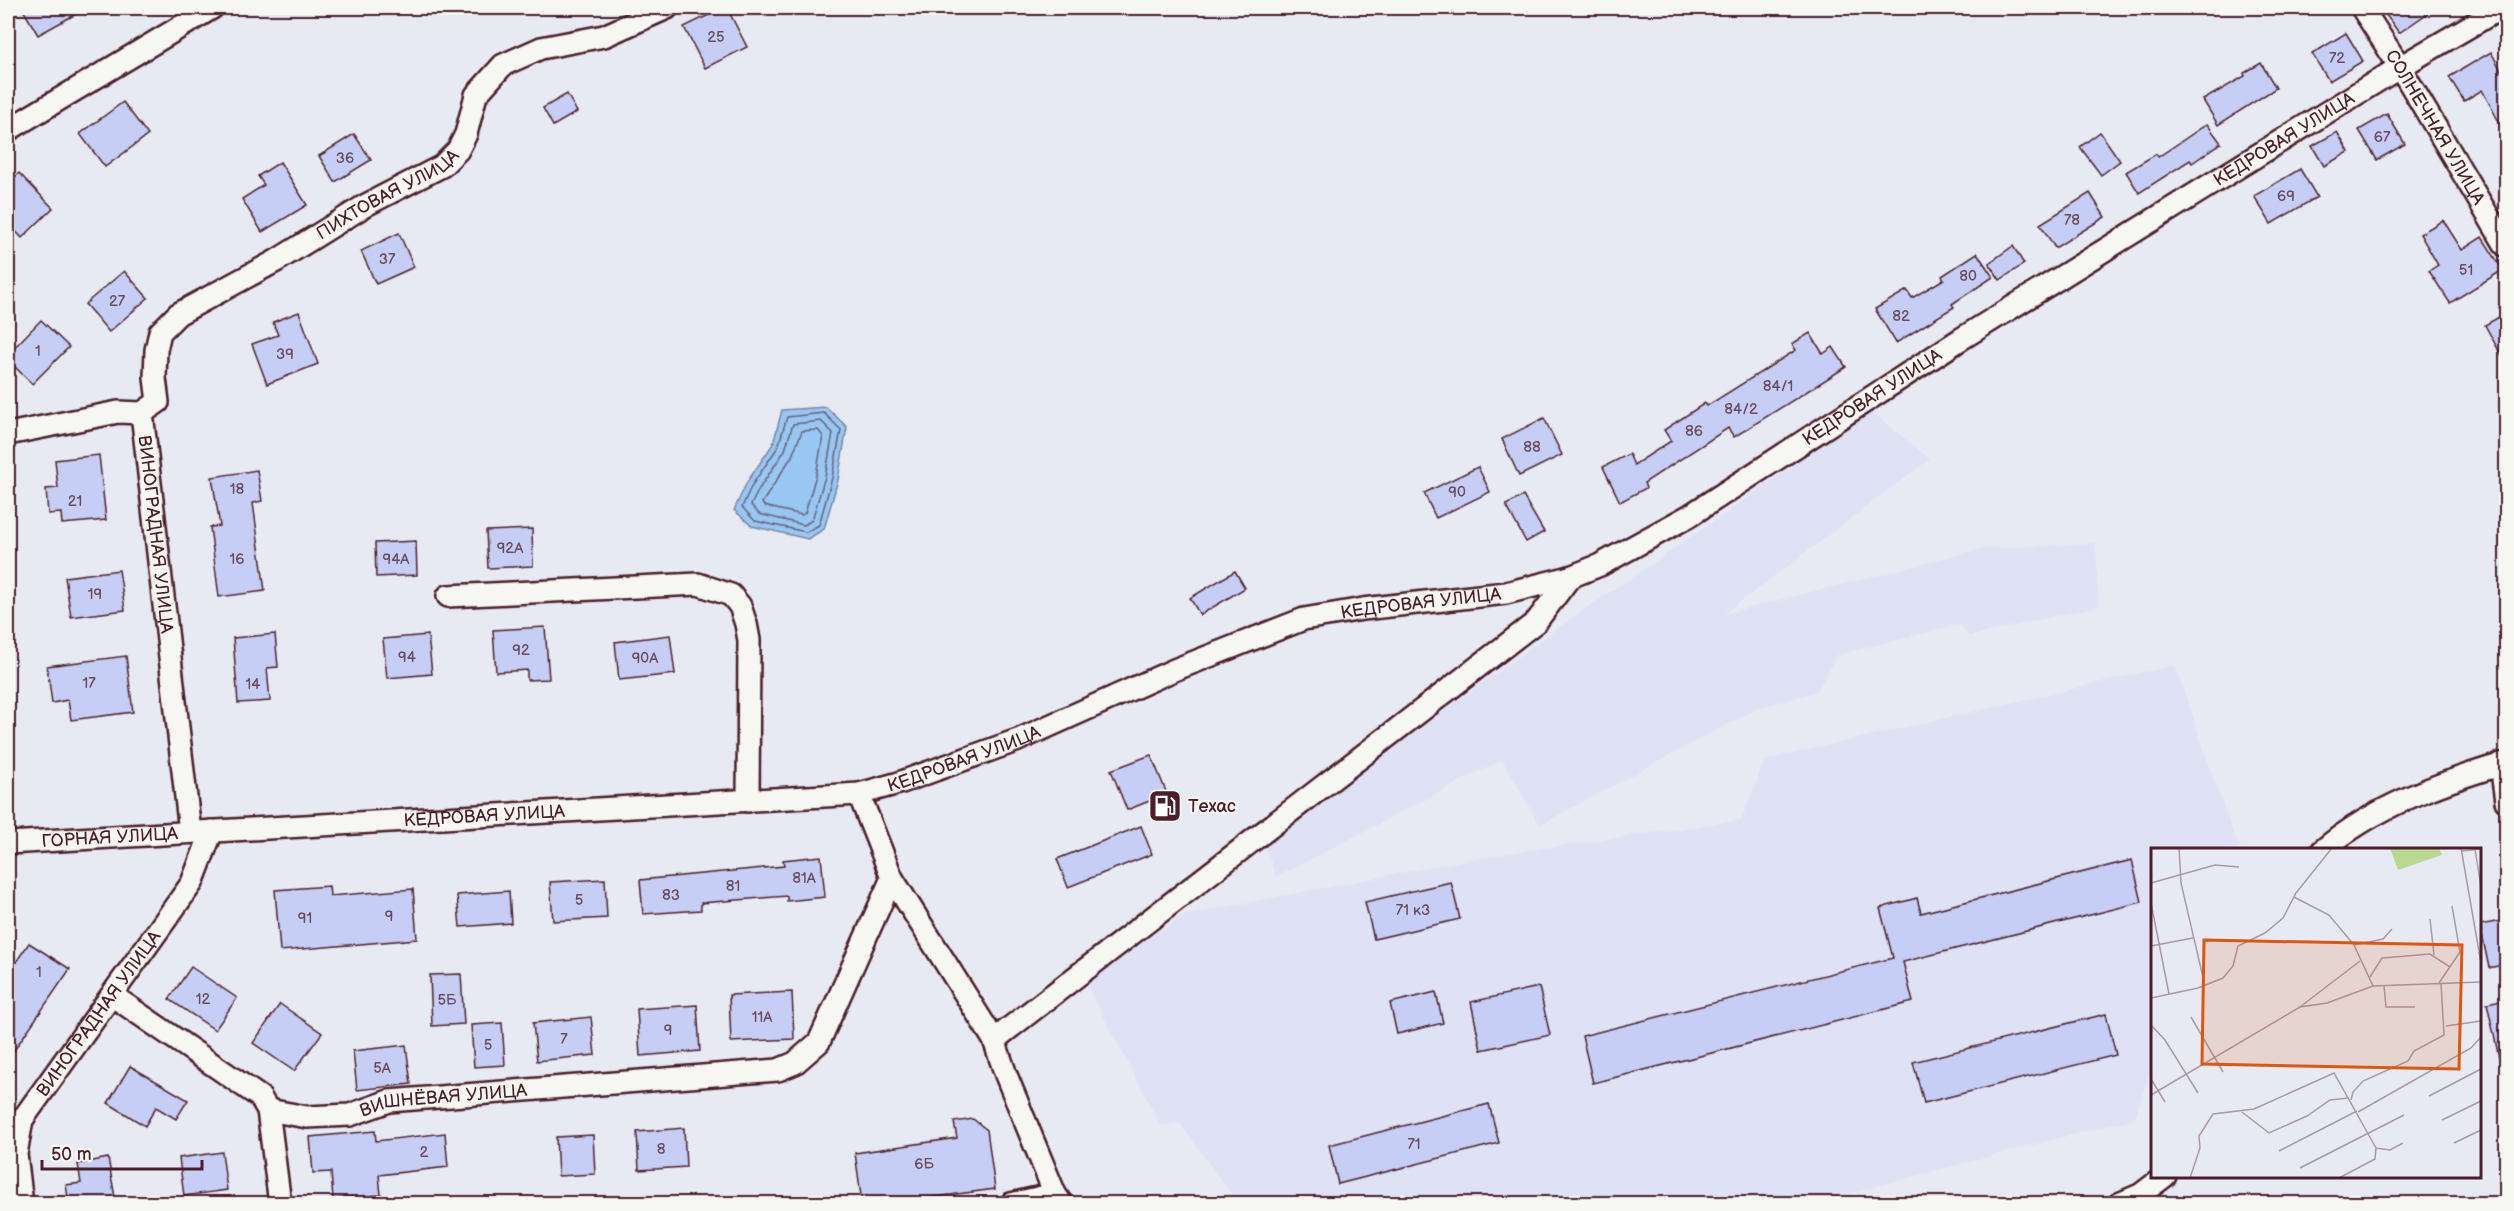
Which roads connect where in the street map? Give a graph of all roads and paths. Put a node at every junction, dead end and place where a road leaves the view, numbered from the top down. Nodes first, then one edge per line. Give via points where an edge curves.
1 (212, 8) edge
2 (667, 8) edge
3 (2362, 8) edge
4 (2501, 8) edge
5 (2400, 67) junction
6 (8, 130) edge
7 (2506, 246) edge
8 (142, 413) junction
9 (8, 434) edge
10 (1570, 577) junction
11 (448, 596) dead end
12 (2504, 764) edge
13 (860, 794) junction
14 (748, 801) junction
15 (2506, 801) edge
16 (212, 831) junction
17 (190, 832) junction
18 (8, 843) edge
19 (2324, 848) edge
20 (892, 878) junction
21 (113, 996) junction
22 (994, 1040) junction
23 (268, 1110) junction
24 (2161, 1178) edge
25 (1059, 1198) edge
26 (22, 1203) edge
27 (280, 1203) edge
28 (1011, 1203) edge
29 (2119, 1203) edge

1 - 6 street
2 - 8 street, ПИХТОВАЯ УЛИЦА via 604,36 541,48 503,65 476,95 466,134 458,150 442,166 366,204 276,261 178,314 160,332 155,378 158,402
3 - 5 street, СОЛНЕЧНАЯ УЛИЦА
4 - 5 street, КЕДРОВАЯ УЛИЦА
5 - 7 street, СОЛНЕЧНАЯ УЛИЦА
5 - 10 street, КЕДРОВАЯ УЛИЦА via 1961,339 1689,516 1600,565
8 - 9 street via 118,412
8 - 17 street, ВИНОГРАДНАЯ УЛИЦА
10 - 13 street, КЕДРОВАЯ УЛИЦА via 1506,593 1304,619 1174,670 1018,740
10 - 22 street via 1536,622
11 - 14 street via 698,584 731,595 740,606 749,640
12 - 15 street
12 - 19 street via 2381,810
13 - 14 street, КЕДРОВАЯ УЛИЦА
13 - 20 street
14 - 16 street, КЕДРОВАЯ УЛИЦА
16 - 17 street, ГОРНАЯ УЛИЦА
16 - 21 street, ВИНОГРАДНАЯ УЛИЦА via 192,883
17 - 18 street, ГОРНАЯ УЛИЦА
20 - 22 street
20 - 23 street, ВИШНЁВАЯ УЛИЦА via 819,1042 795,1063 778,1070 389,1101 350,1115 307,1117
21 - 23 street via 249,1088
21 - 26 street, ВИНОГРАДНАЯ УЛИЦА via 22,1120 16,1154
22 - 25 street
23 - 27 street
24 - 29 street via 2140,1195
25 - 28 street

